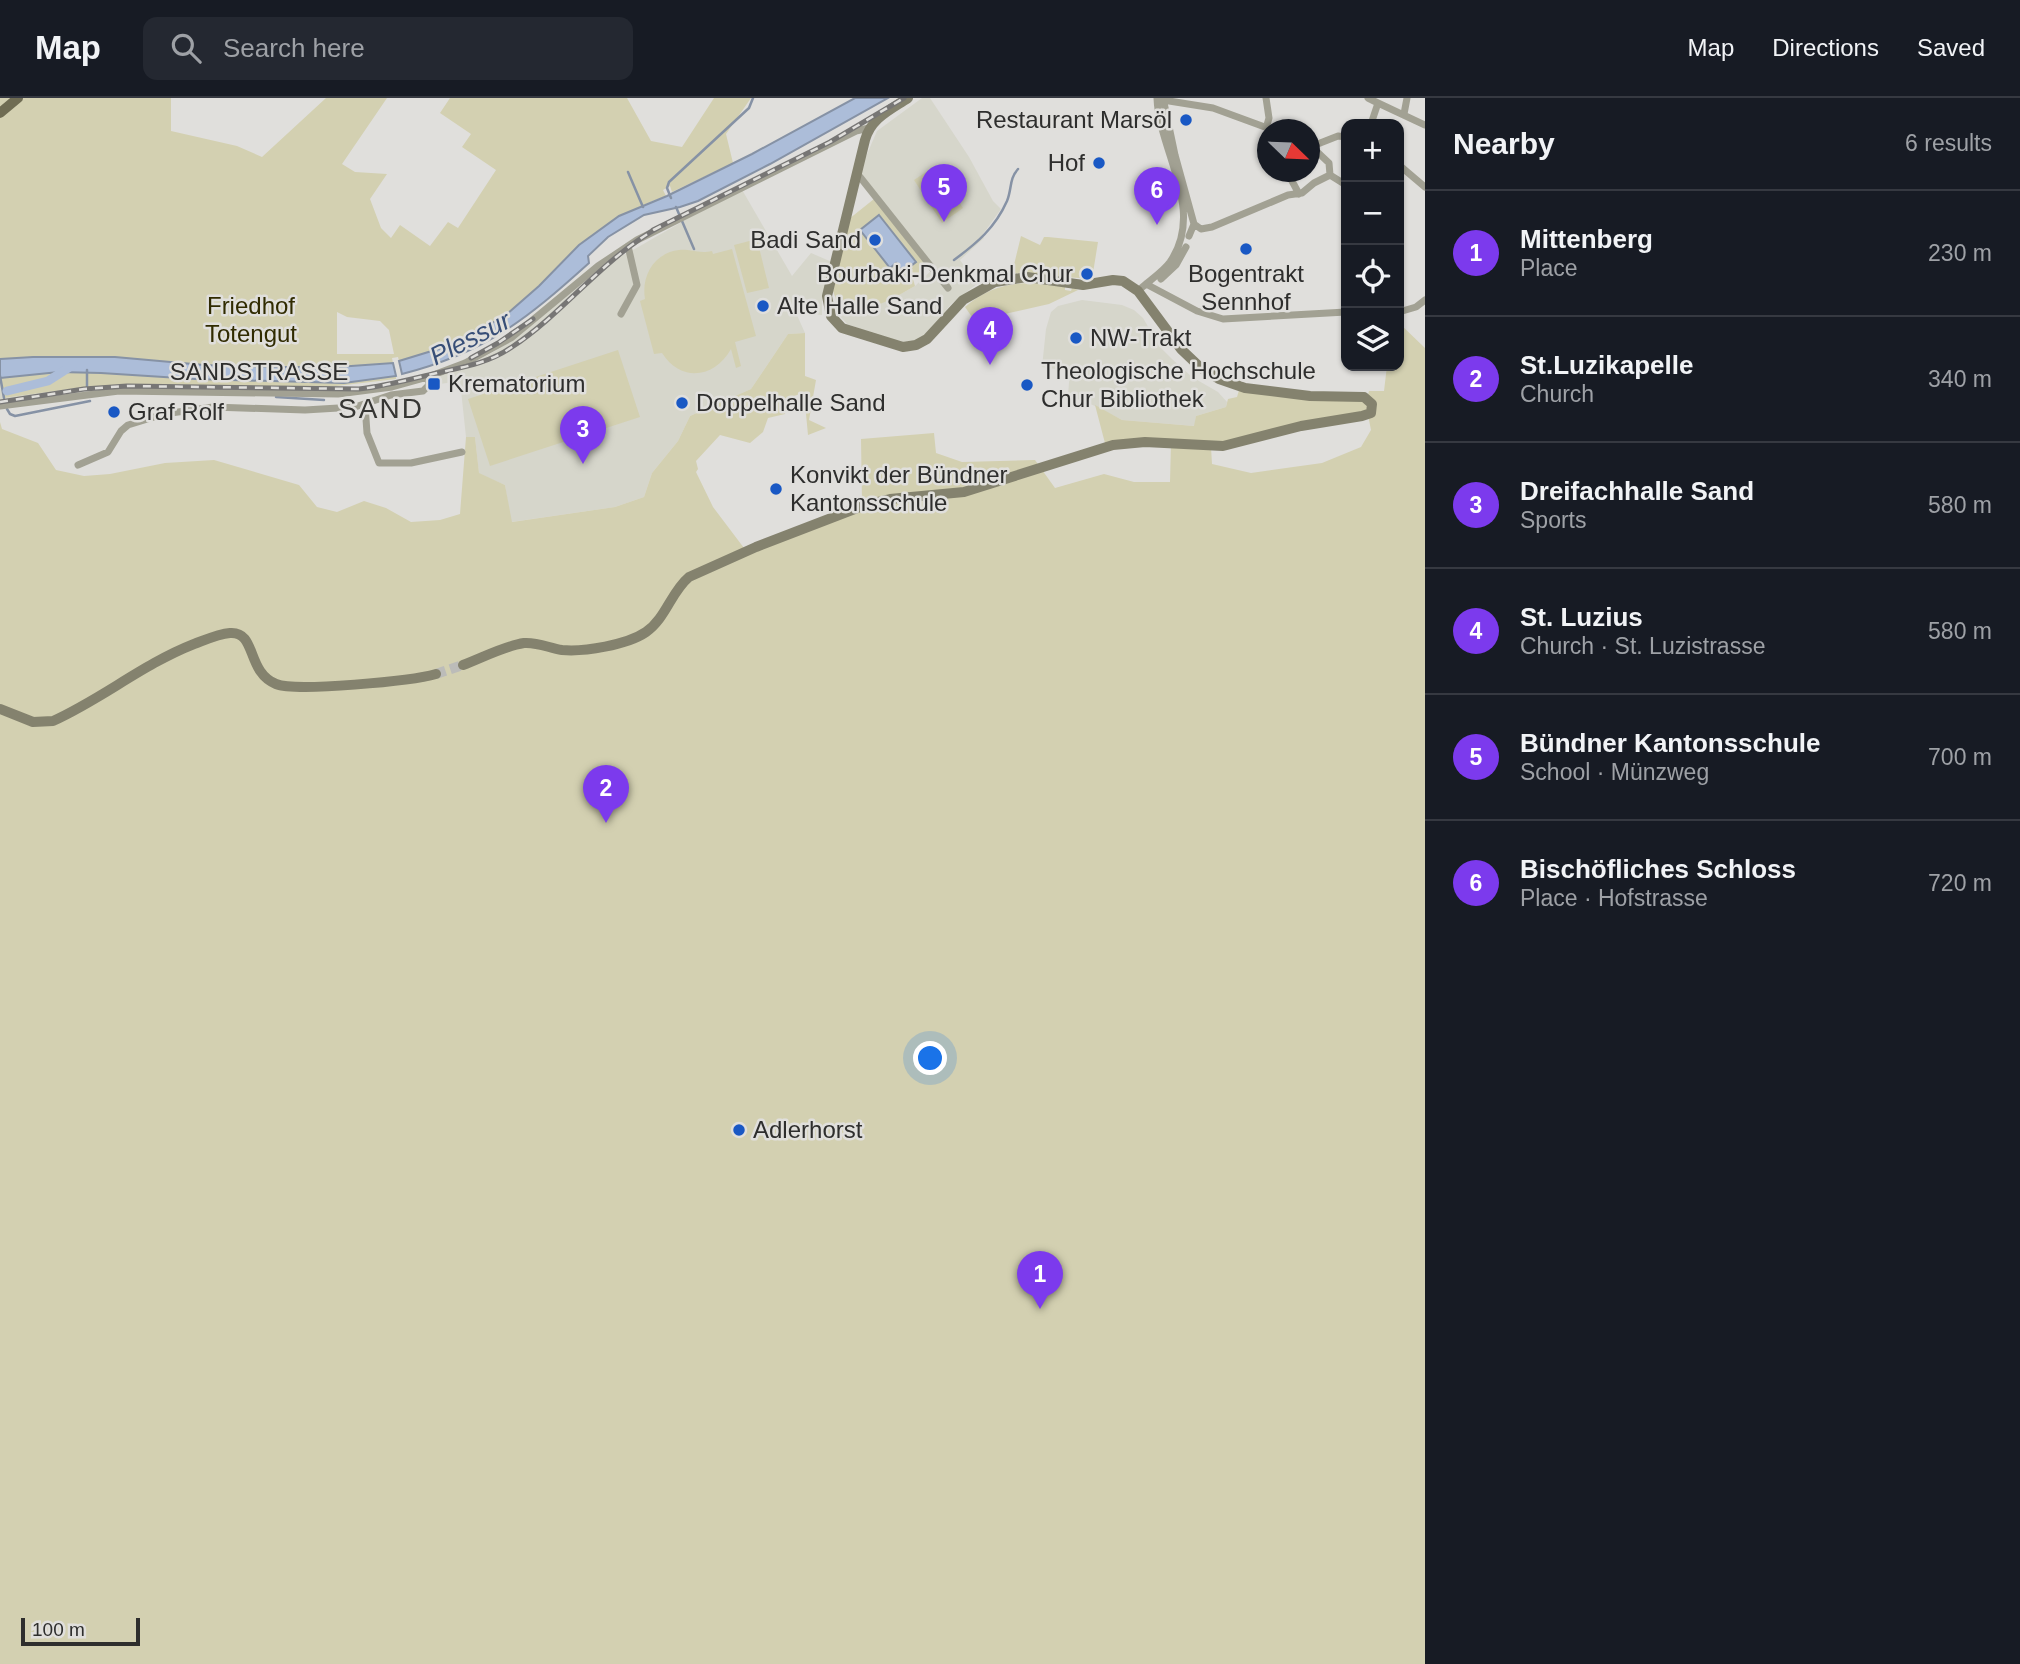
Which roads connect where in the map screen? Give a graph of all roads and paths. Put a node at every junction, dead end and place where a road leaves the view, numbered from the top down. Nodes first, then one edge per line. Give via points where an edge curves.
1 (18, 98) edge
2 (908, 98) edge
3 (1266, 98) edge
4 (1368, 98) edge
5 (1408, 98) edge
6 (1161, 99) edge
7 (1194, 101) edge
8 (1378, 103) junction
9 (0, 114) edge
10 (1404, 114) junction
11 (1269, 119) edge
12 (1373, 119) edge
13 (1257, 123) edge
14 (1425, 125) edge
15 (869, 128) junction
16 (1341, 136) edge
17 (1320, 143) edge
18 (1320, 155) edge
19 (1404, 169) edge
20 (856, 175) junction
21 (1331, 175) junction
22 (1293, 182) edge
23 (1342, 182) edge
24 (1425, 187) edge
25 (1299, 194) junction
26 (1194, 224) junction
27 (1189, 236) dead end
28 (628, 246) junction
29 (1185, 247) dead end
30 (1161, 279) dead end
31 (1142, 287) junction
32 (948, 288) dead end
33 (1425, 300) edge
34 (1404, 311) edge
35 (1341, 312) edge
36 (621, 314) dead end
37 (428, 377) junction
38 (365, 405) junction
39 (0, 406) edge
40 (462, 452) dead end
41 (78, 465) dead end
42 (463, 665) tunnel mouth
43 (436, 674) tunnel mouth
44 (0, 709) edge

1 - 9 main road
2 - 15 main road
3 - 11 street
4 - 8 street
5 - 10 street
6 - 7 street
6 - 26 street
6 - 31 street via 1185,219 1173,257
7 - 13 street
8 - 10 street
8 - 12 street
10 - 14 street
15 - 20 main road
15 - 28 street, SANDSTRASSE
16 - 17 street
18 - 21 street via 1329,163
19 - 24 street
20 - 31 main road via 827,301 835,322 851,333 909,347 927,340 970,295 995,282 1027,277 1086,285 1123,281
20 - 32 street
21 - 23 street
21 - 25 street
22 - 25 street
25 - 26 street via 1209,228
26 - 27 street
28 - 36 street via 637,285
28 - 37 street, SANDSTRASSE via 511,338
29 - 30 street via 1176,265
31 - 35 street via 1223,319
31 - 42 main road via 1181,349 1219,379 1240,387 1310,396 1364,397 1371,401 1372,410 1366,416 1301,426 1223,446 1113,445 964,492 874,503 694,574 681,584 650,628 627,641 567,650 523,644
33 - 34 street
37 - 38 street via 424,390
37 - 39 street, SANDSTRASSE via 334,395 119,391
38 - 40 street via 367,433 378,463 407,463
38 - 41 street via 171,412 128,425 108,452
43 - 44 main road via 283,687 262,675 248,641 232,633 164,657 53,721 33,722

